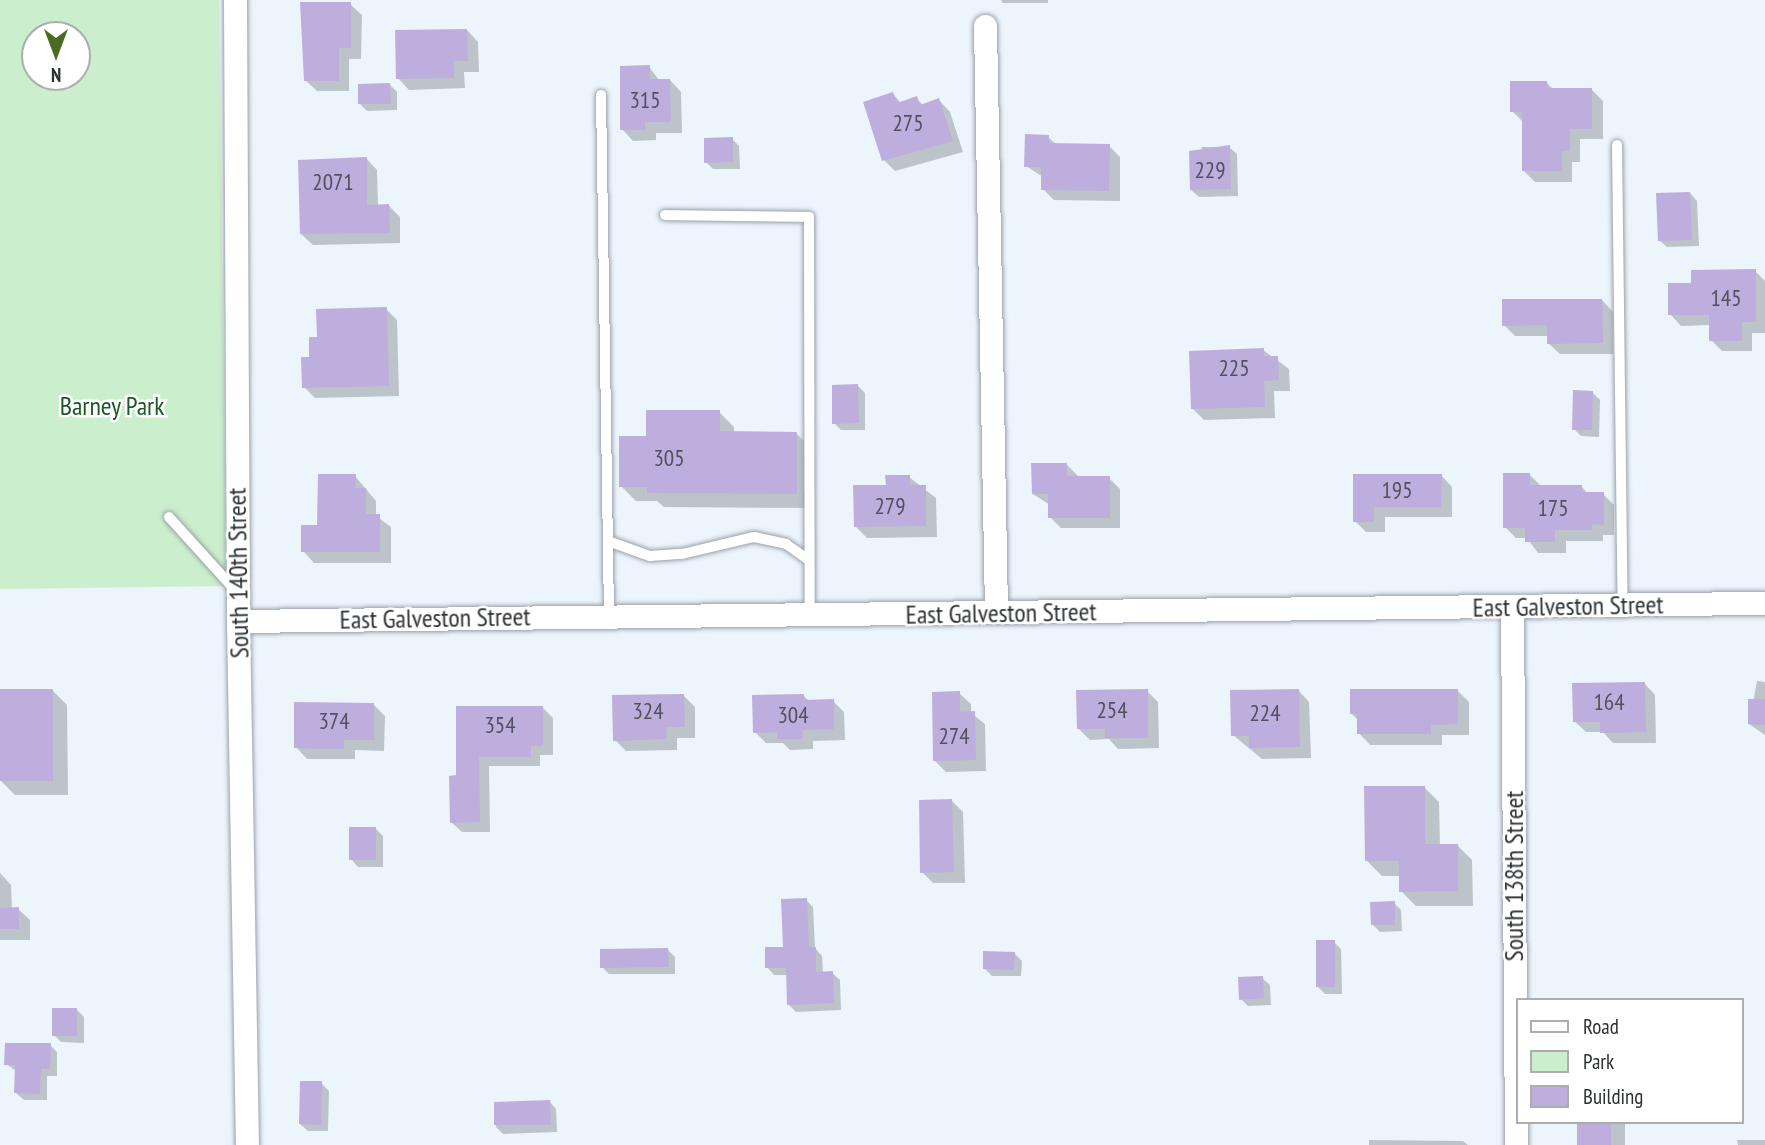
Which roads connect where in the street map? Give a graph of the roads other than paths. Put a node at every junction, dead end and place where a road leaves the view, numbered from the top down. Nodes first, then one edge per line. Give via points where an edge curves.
1 (235, 0) edge
2 (985, 26) dead end
3 (601, 96) dead end
4 (1617, 145) dead end
5 (665, 215) dead end
6 (169, 517) dead end
7 (608, 541) junction
8 (809, 560) junction
9 (238, 593) junction
10 (1765, 603) edge
11 (1623, 605) junction
12 (1513, 607) junction
13 (996, 612) junction
14 (609, 616) junction
15 (810, 616) junction
16 (238, 621) junction
17 (247, 1145) edge
18 (1516, 1145) edge

1 - 9 street, South 140th Street
2 - 13 street
3 - 7 lane
4 - 11 lane
5 - 8 lane via 809,217
6 - 9 lane
7 - 8 lane via 650,556 682,555 754,537 786,544
7 - 14 lane
8 - 15 lane
9 - 16 street, South 140th Street
10 - 11 street, East Galveston Street
11 - 12 street, East Galveston Street
12 - 13 street, East Galveston Street
12 - 18 street, South 138th Street
13 - 15 street, East Galveston Street
14 - 15 street, East Galveston Street
14 - 16 street, East Galveston Street
16 - 17 street, South 140th Street

